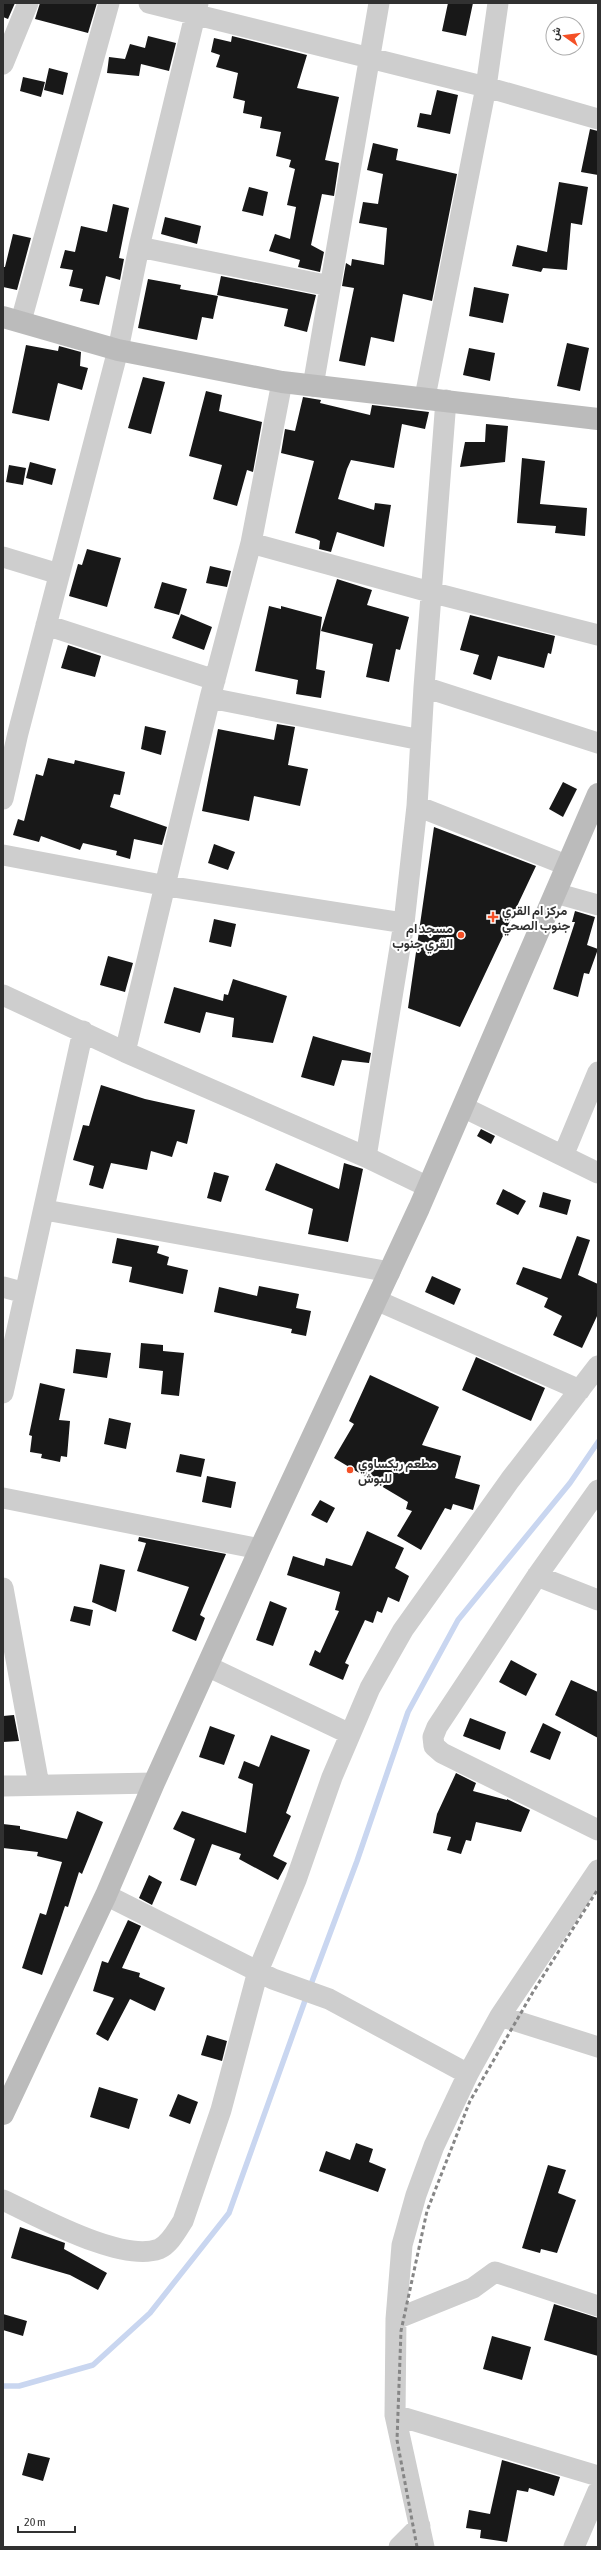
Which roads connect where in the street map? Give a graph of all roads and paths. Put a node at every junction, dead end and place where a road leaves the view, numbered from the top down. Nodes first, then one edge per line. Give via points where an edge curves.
1 (28, 3) edge
2 (109, 3) edge
3 (149, 3) edge
4 (378, 3) edge
5 (498, 3) edge
6 (196, 9) edge
7 (370, 59) junction
8 (3, 64) edge
9 (486, 87) junction
10 (598, 119) edge
11 (139, 247) junction
12 (330, 286) junction
13 (12, 319) edge
14 (118, 350) junction
15 (282, 382) junction
16 (313, 386) junction
17 (436, 399) junction
18 (598, 419) edge
19 (252, 543) junction
20 (3, 557) edge
21 (59, 574) junction
22 (430, 592) junction
23 (46, 625) junction
24 (598, 635) edge
25 (424, 686) junction
26 (213, 689) junction
27 (10, 730) edge
28 (421, 740) junction
29 (598, 743) edge
30 (598, 794) edge
31 (3, 799) edge
32 (417, 806) junction
33 (3, 855) edge
34 (566, 865) junction
35 (167, 886) junction
36 (555, 893) junction
37 (598, 905) edge
38 (404, 923) junction
39 (3, 994) edge
40 (83, 1031) junction
41 (125, 1052) junction
42 (598, 1072) edge
43 (463, 1107) junction
44 (563, 1156) junction
45 (366, 1157) junction
46 (598, 1173) edge
47 (428, 1187) junction
48 (45, 1210) junction
49 (390, 1272) junction
50 (3, 1287) edge
51 (25, 1293) junction
52 (376, 1300) junction
53 (598, 1366) edge
54 (580, 1390) junction
55 (3, 1393) edge
56 (598, 1490) edge
57 (3, 1498) edge
58 (260, 1549) junction
59 (537, 1576) junction
60 (3, 1588) edge
61 (598, 1600) edge
62 (207, 1666) junction
63 (350, 1734) junction
64 (154, 1783) junction
65 (39, 1785) junction
66 (3, 1786) edge
67 (598, 1830) edge
68 (594, 1881) edge
69 (106, 1896) junction
70 (266, 1975) junction
71 (500, 2016) junction
72 (598, 2047) edge
73 (468, 2074) junction
74 (10, 2083) edge
75 (3, 2114) edge
76 (3, 2200) edge
77 (598, 2306) edge
78 (396, 2319) junction
79 (395, 2415) junction
80 (598, 2476) edge
81 (598, 2491) edge
82 (420, 2526) junction
83 (399, 2547) edge
84 (424, 2547) edge
85 (574, 2547) edge

1 - 8 street
2 - 13 street
3 - 6 street
4 - 7 street
5 - 9 street
6 - 7 street
6 - 11 street
7 - 9 street
7 - 12 street
9 - 10 street
9 - 17 street
11 - 12 street
11 - 14 street
12 - 16 street
13 - 14 street
14 - 15 street
14 - 21 street
15 - 16 street
15 - 19 street
16 - 17 street
17 - 18 street
17 - 22 street
19 - 22 street
19 - 26 street
20 - 21 street
21 - 23 street
22 - 24 street
22 - 25 street
23 - 26 street
23 - 27 street
25 - 28 street
25 - 29 street
26 - 28 street
26 - 35 street
27 - 31 street
28 - 32 street
30 - 34 street
32 - 34 street
32 - 38 street
33 - 35 street
34 - 36 street
35 - 38 street
35 - 41 street
36 - 37 street
36 - 43 street
38 - 45 street
39 - 40 street
40 - 41 street
40 - 48 street
41 - 45 street
42 - 44 street
43 - 44 street
43 - 47 street
44 - 46 street
45 - 47 street
47 - 49 street
48 - 49 street
48 - 51 street
49 - 52 street
50 - 51 street
51 - 55 street
52 - 54 street
52 - 58 street
53 - 54 street
54 - 63 street via 510,1480 403,1630 370,1688
56 - 59 street
57 - 58 street
58 - 62 street
59 - 61 street
59 - 67 street via 437,1727 433,1737 434,1746 442,1753
60 - 65 street
62 - 63 street
62 - 64 street
63 - 70 street via 296,1880
64 - 65 street
64 - 69 street
65 - 66 street
68 - 71 street
69 - 70 street
69 - 74 street
70 - 73 street via 330,1999
70 - 76 street via 183,2221 166,2243 152,2250 133,2250 89,2240
71 - 72 street
71 - 73 street
73 - 78 street via 434,2146 416,2195 402,2245
74 - 75 street
77 - 78 street via 495,2272 472,2288
78 - 79 street
79 - 80 street
79 - 82 street
81 - 85 street
82 - 83 street
82 - 84 street

